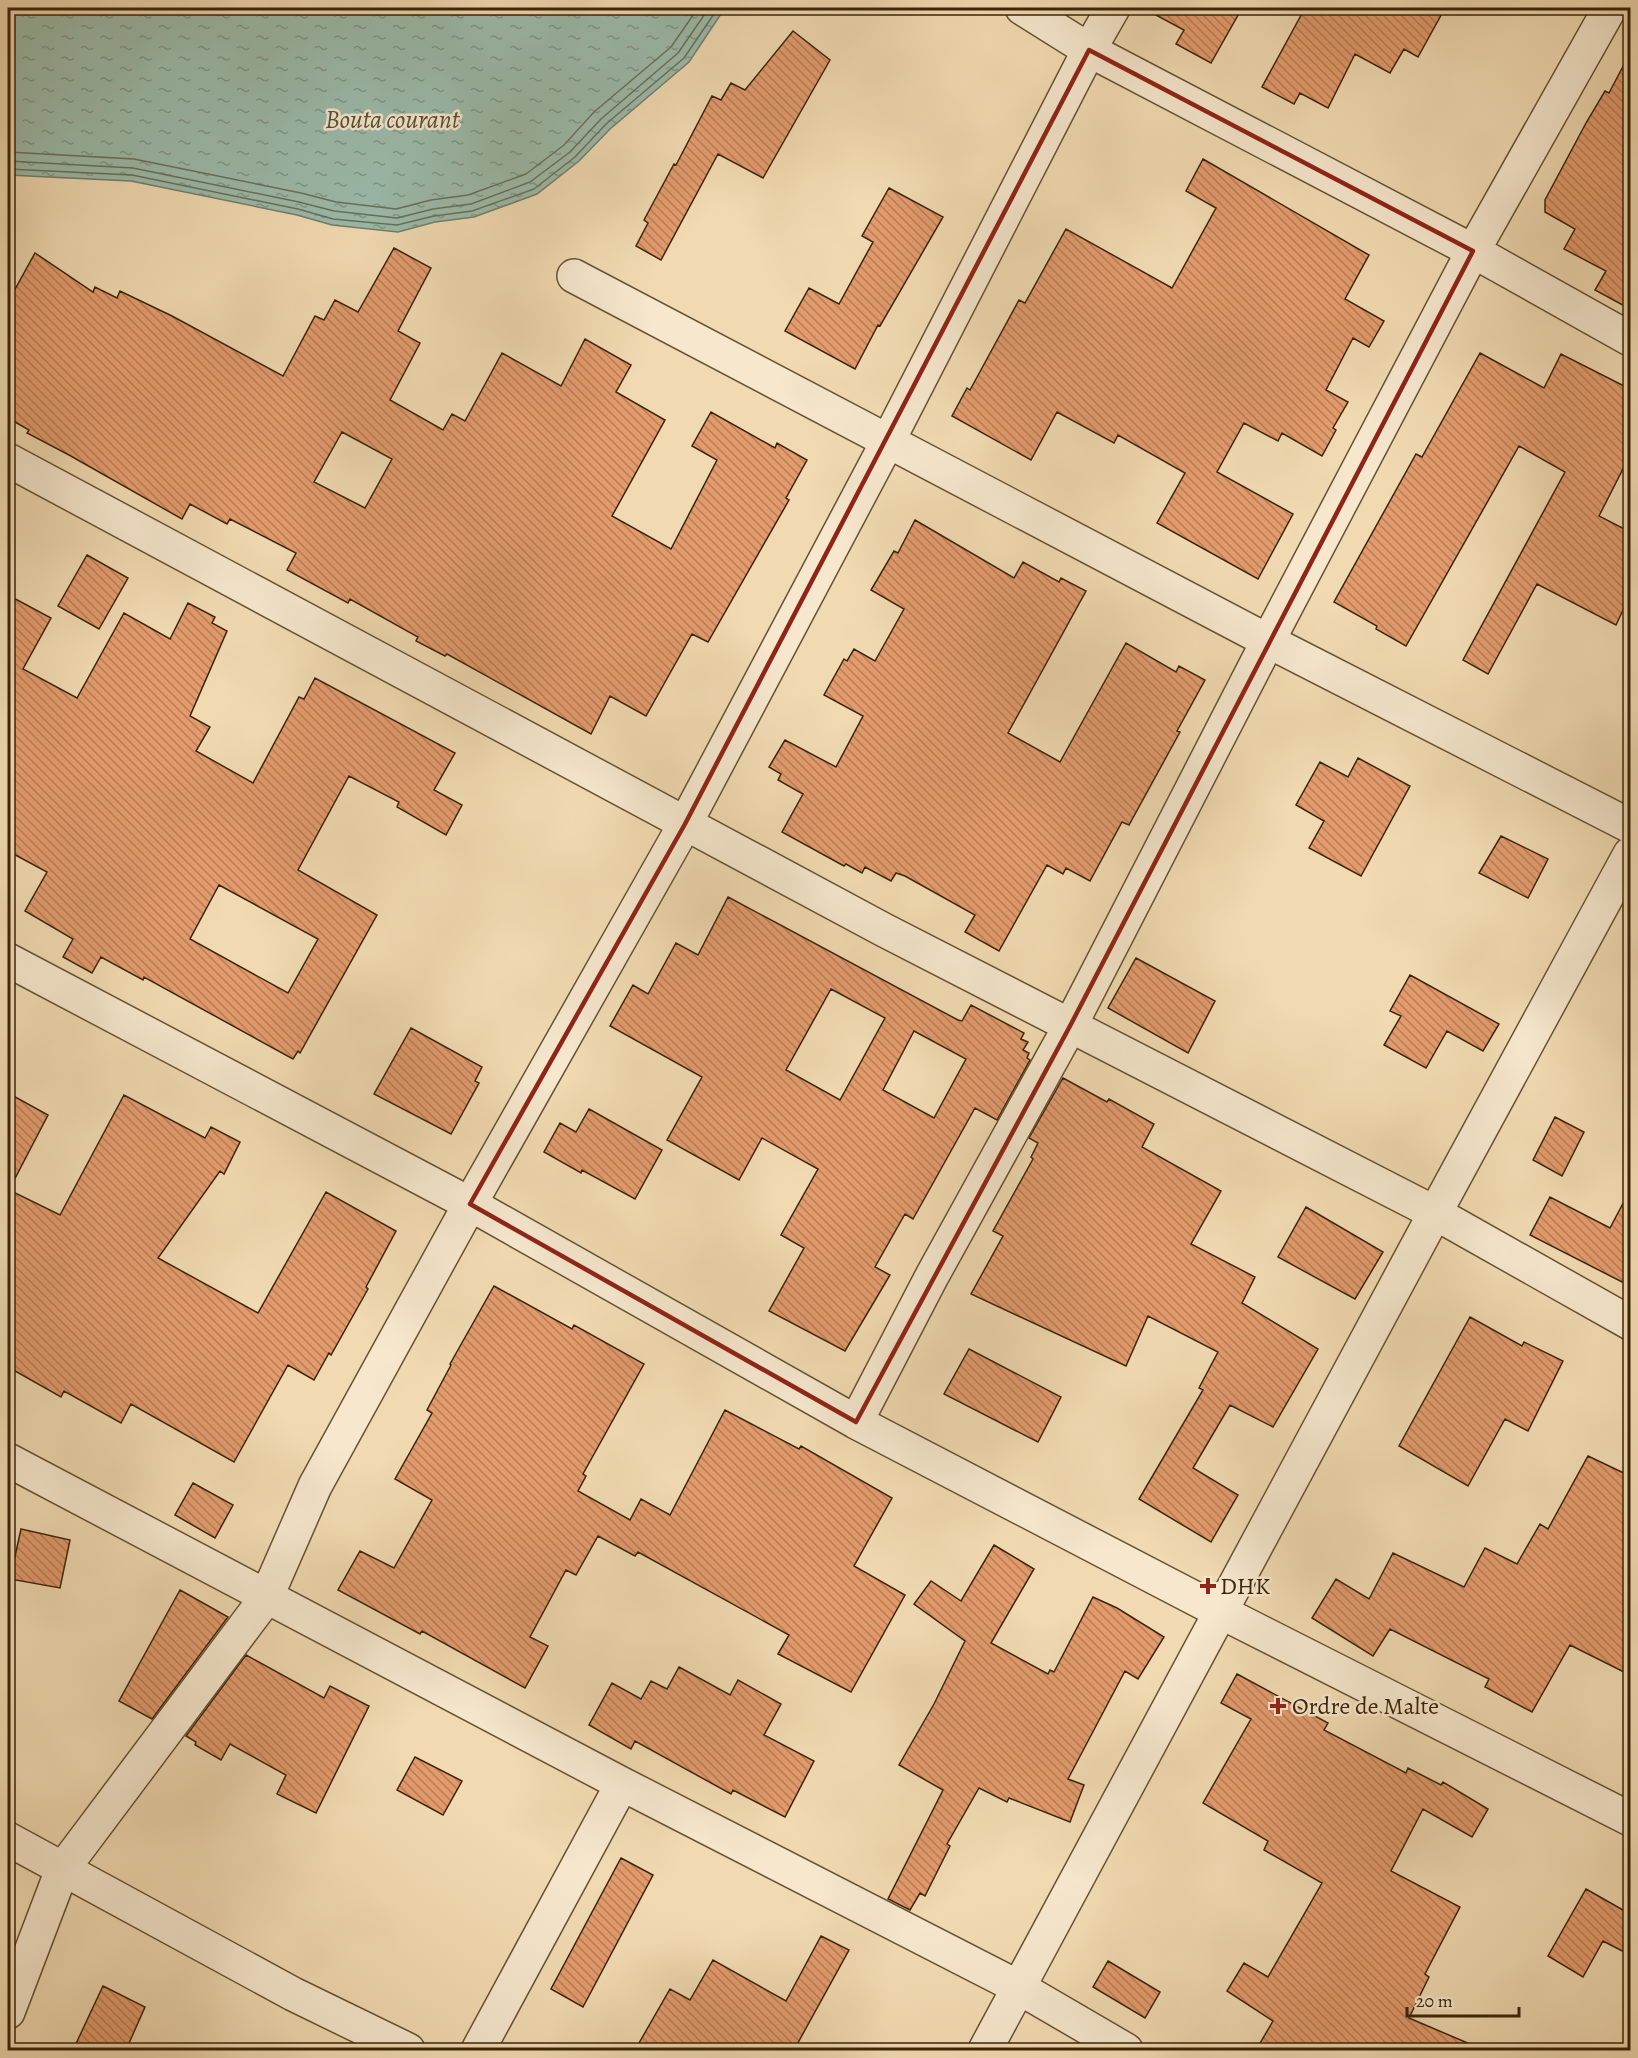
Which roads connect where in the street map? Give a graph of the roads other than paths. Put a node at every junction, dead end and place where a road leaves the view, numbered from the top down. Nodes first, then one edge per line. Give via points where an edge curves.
1 (1022, 8) edge
2 (1113, 8) edge
3 (1610, 8) edge
4 (1089, 50) junction
5 (1473, 251) junction
6 (574, 276) dead end
7 (1630, 339) edge
8 (888, 441) junction
9 (8, 460) edge
10 (1268, 640) junction
11 (685, 824) junction
12 (1630, 826) edge
13 (1630, 854) edge
14 (8, 960) edge
15 (1070, 1026) junction
16 (470, 1204) junction
17 (1435, 1213) junction
18 (1630, 1323) edge
19 (856, 1422) junction
20 (8, 1460) edge
21 (267, 1598) junction
22 (1221, 1612) junction
23 (622, 1784) junction
24 (1629, 1815) edge
25 (8, 1839) edge
26 (62, 1870) junction
27 (1018, 1987) junction
28 (8, 2012) edge
29 (408, 2050) edge
30 (478, 2050) edge
31 (985, 2050) edge
32 (1126, 2050) edge

1 - 4 street
2 - 4 street
3 - 5 street
4 - 5 street
4 - 8 street
5 - 7 street
5 - 10 street
6 - 8 street
8 - 10 street
8 - 11 street
9 - 11 street
10 - 12 street
10 - 15 street
11 - 15 street
11 - 16 street
13 - 17 street
14 - 16 street
15 - 17 street
15 - 19 street
16 - 19 street
16 - 21 street via 315,1486
17 - 18 street
17 - 22 street
19 - 22 street
20 - 21 street
21 - 23 street
21 - 26 street
22 - 24 street
22 - 27 street
23 - 27 street
23 - 30 street
25 - 26 street
26 - 28 street
26 - 29 street via 293,1994
27 - 31 street
27 - 32 street

